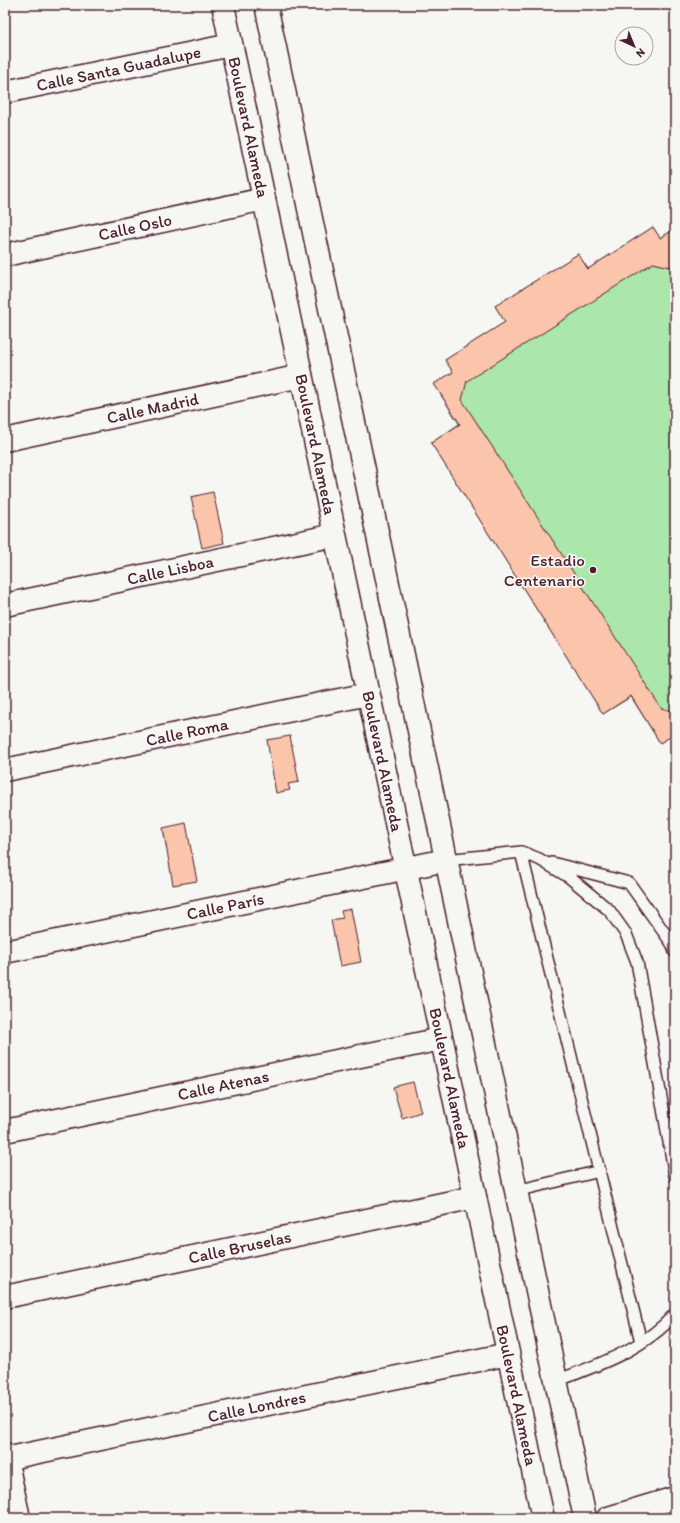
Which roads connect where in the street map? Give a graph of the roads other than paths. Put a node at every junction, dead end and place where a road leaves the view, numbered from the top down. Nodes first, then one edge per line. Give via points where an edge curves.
1 (223, 5) edge
2 (266, 5) edge
3 (231, 45) junction
4 (5, 92) edge
5 (264, 199) junction
6 (5, 255) edge
7 (301, 376) junction
8 (5, 440) edge
9 (335, 535) junction
10 (5, 605) edge
11 (368, 694) junction
12 (5, 770) edge
13 (522, 852) junction
14 (539, 859) junction
15 (446, 860) junction
16 (405, 869) junction
17 (5, 952) edge
18 (675, 952) edge
19 (441, 1039) junction
20 (5, 1131) edge
21 (672, 1136) edge
22 (600, 1171) junction
23 (675, 1176) edge
24 (516, 1191) junction
25 (475, 1197) junction
26 (5, 1297) edge
27 (675, 1314) edge
28 (641, 1342) junction
29 (508, 1354) junction
30 (556, 1381) junction
31 (5, 1457) edge
32 (675, 1498) edge
33 (19, 1518) edge
34 (542, 1518) edge
35 (585, 1518) edge
36 (608, 1518) edge

1 - 3 street, Boulevard Alameda
2 - 15 street
3 - 4 street, Calle Santa Guadalupe
3 - 5 street, Boulevard Alameda
5 - 6 street, Calle Oslo
5 - 7 street, Boulevard Alameda
7 - 8 street, Calle Madrid
7 - 9 street, Boulevard Alameda
9 - 10 street, Calle Lisboa
9 - 11 street, Boulevard Alameda
11 - 12 street, Calle Roma
11 - 16 street, Boulevard Alameda
13 - 14 lane
13 - 15 lane
13 - 22 lane
14 - 18 lane via 629,883 673,945
14 - 21 lane via 569,878 609,910 626,934 637,962
15 - 16 street, Calle París
15 - 24 street
16 - 17 street, Calle París
16 - 19 street, Boulevard Alameda
19 - 20 street, Calle Atenas
19 - 25 street, Boulevard Alameda
21 - 23 lane
22 - 24 lane
22 - 28 lane
24 - 30 street
25 - 26 street, Calle Bruselas
25 - 29 street, Boulevard Alameda
27 - 28 lane
28 - 30 lane via 606,1363
29 - 31 street, Calle Londres
29 - 34 street, Boulevard Alameda
30 - 35 street
31 - 33 street
32 - 36 street

